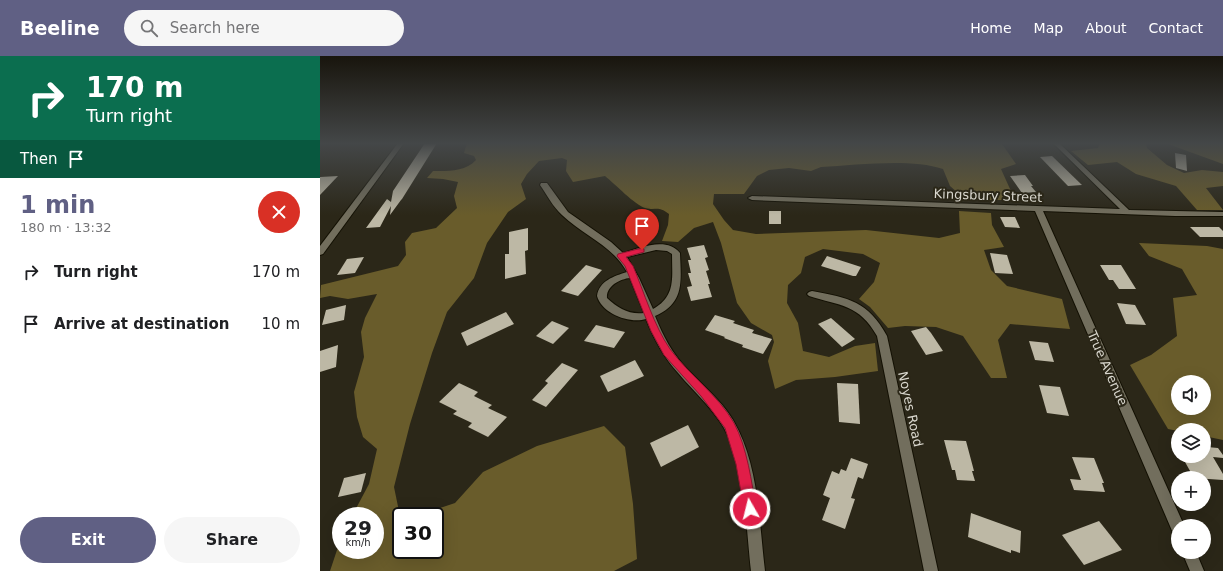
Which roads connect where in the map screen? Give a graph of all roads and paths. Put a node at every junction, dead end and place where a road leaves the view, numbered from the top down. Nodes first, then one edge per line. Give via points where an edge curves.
1 (383, 167) edge
2 (1081, 167) edge
3 (544, 184) dead end
4 (752, 198) dead end
5 (1038, 209) junction
6 (1127, 212) junction
7 (1223, 214) edge
8 (320, 252) edge
9 (621, 256) junction
10 (632, 274) junction
11 (812, 294) dead end
12 (650, 315) junction
13 (1174, 519) edge
14 (1192, 559) edge
15 (758, 571) edge
16 (930, 571) edge
17 (1197, 571) edge

1 - 8 street
2 - 6 street
3 - 9 street via 565,214 610,245
4 - 5 street, Kingsbury Street
5 - 6 street, Kingsbury Street
5 - 13 street, True Avenue
6 - 7 street, Kingsbury Street
9 - 10 street
9 - 12 street via 663,246 671,248 676,253 676,286 673,297 666,307
10 - 12 street
10 - 12 street via 614,280 602,292 602,297 617,313 634,318
11 - 16 street, Noyes Road via 857,307 868,314 882,336
12 - 15 street via 655,331 667,352 705,393 730,426 749,496
14 - 17 street

